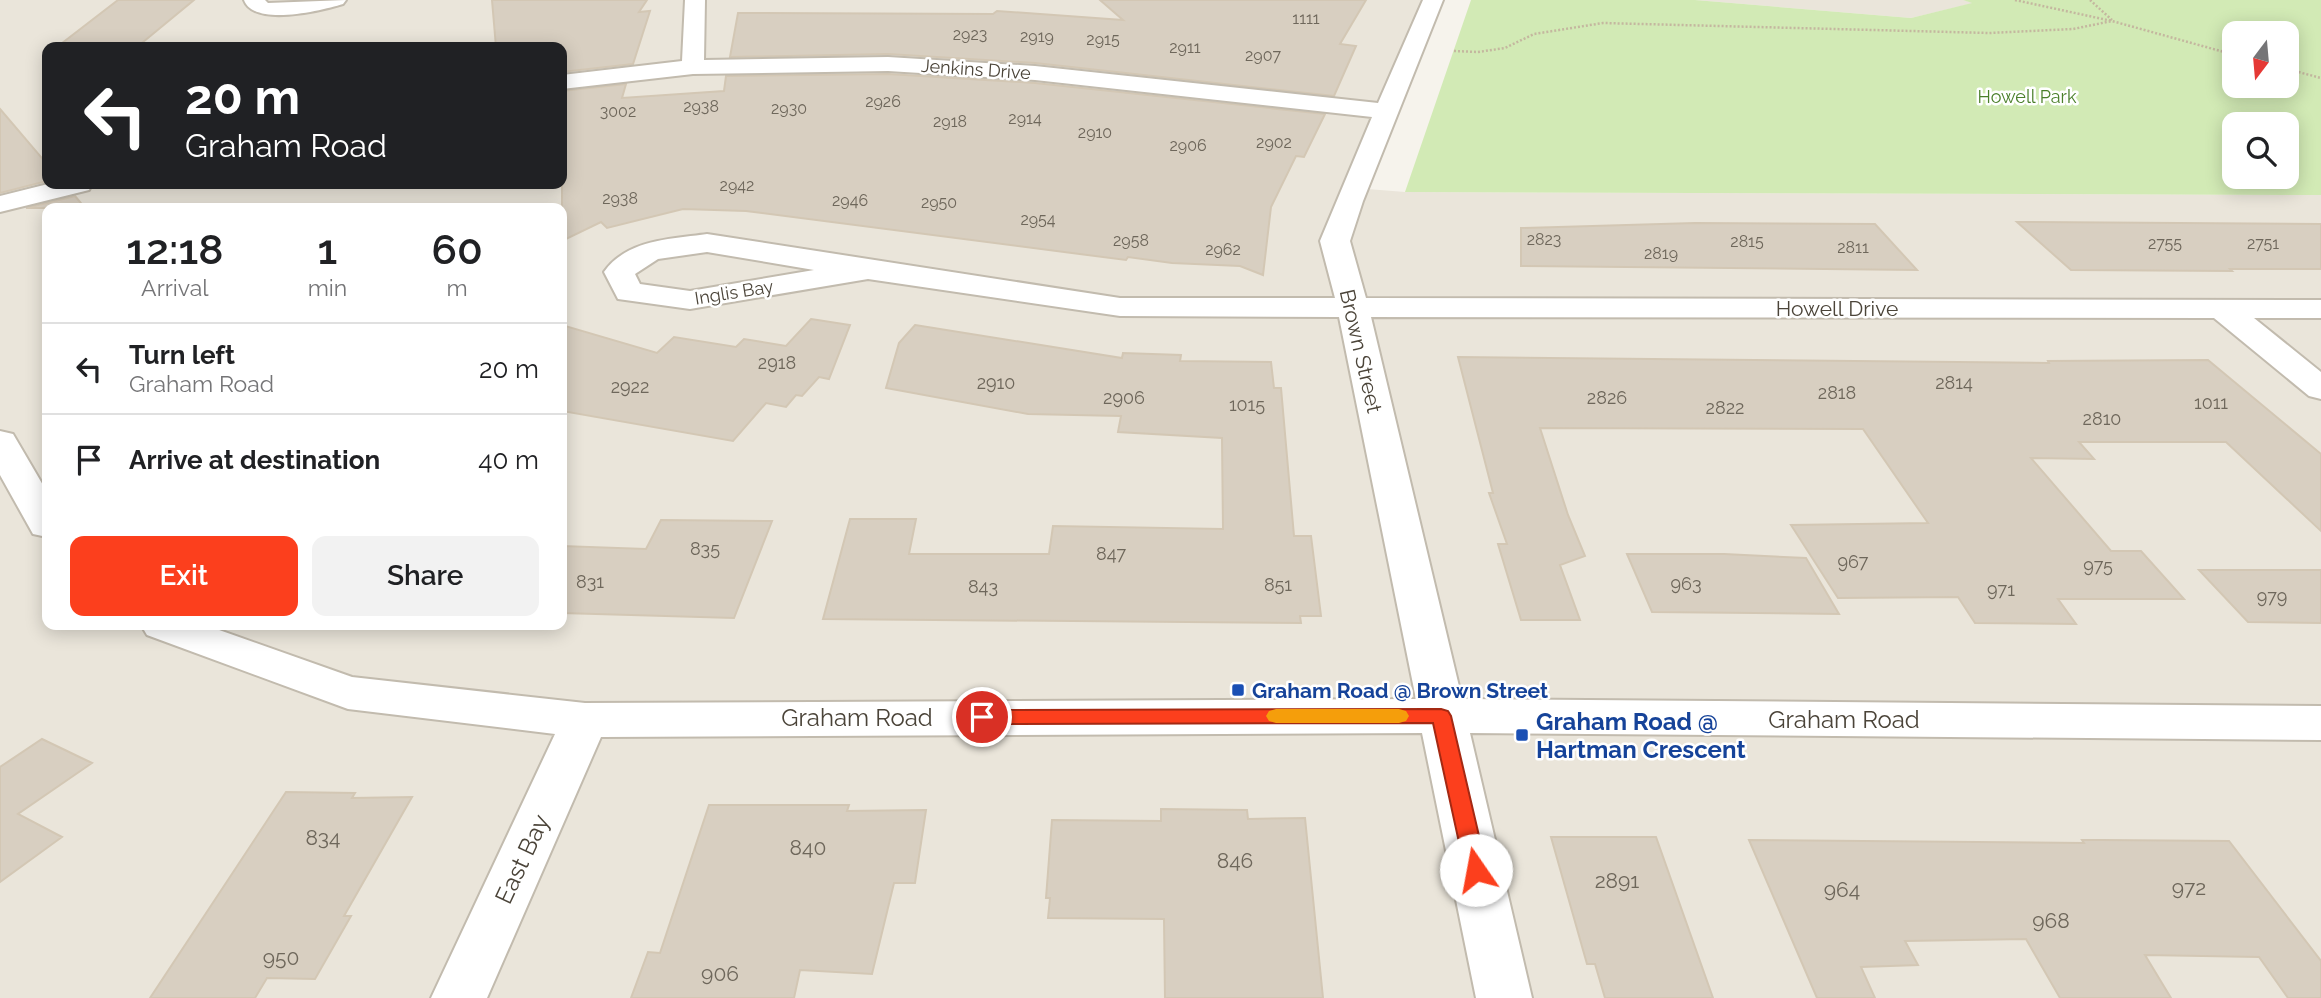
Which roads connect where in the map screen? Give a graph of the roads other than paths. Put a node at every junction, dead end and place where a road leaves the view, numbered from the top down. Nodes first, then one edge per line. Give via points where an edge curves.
1 (255, 0) edge
2 (336, 0) edge
3 (695, 0) edge
4 (1433, 0) edge
5 (693, 67) junction
6 (567, 81) edge
7 (1388, 111) junction
8 (59, 189) edge
9 (0, 204) edge
10 (868, 270) junction
11 (1353, 308) junction
12 (2221, 309) junction
13 (2321, 309) edge
14 (2321, 389) edge
15 (2, 448) edge
16 (42, 516) edge
17 (176, 630) edge
18 (1441, 716) junction
19 (585, 720) junction
20 (2321, 723) edge
21 (458, 998) edge
22 (1504, 998) edge

1 - 2 street via 264,9
3 - 5 street
4 - 7 street, Brown Street
5 - 6 street, Jenkins Drive
5 - 7 street, Jenkins Drive via 888,64 1035,73
7 - 11 street, Brown Street via 1335,241
8 - 9 street
10 - 10 street, Inglis Bay via 706,243 650,251 619,272 629,292 690,300
10 - 11 street, Inglis Bay via 1120,307
11 - 12 street, Howell Drive
11 - 18 street, Brown Street
12 - 13 street, Howell Drive
12 - 14 street
15 - 16 street
17 - 19 street, Graham Road via 348,693
18 - 19 street, Graham Road
18 - 20 street, Graham Road
18 - 22 street, Brown Street
19 - 21 street, East Bay

